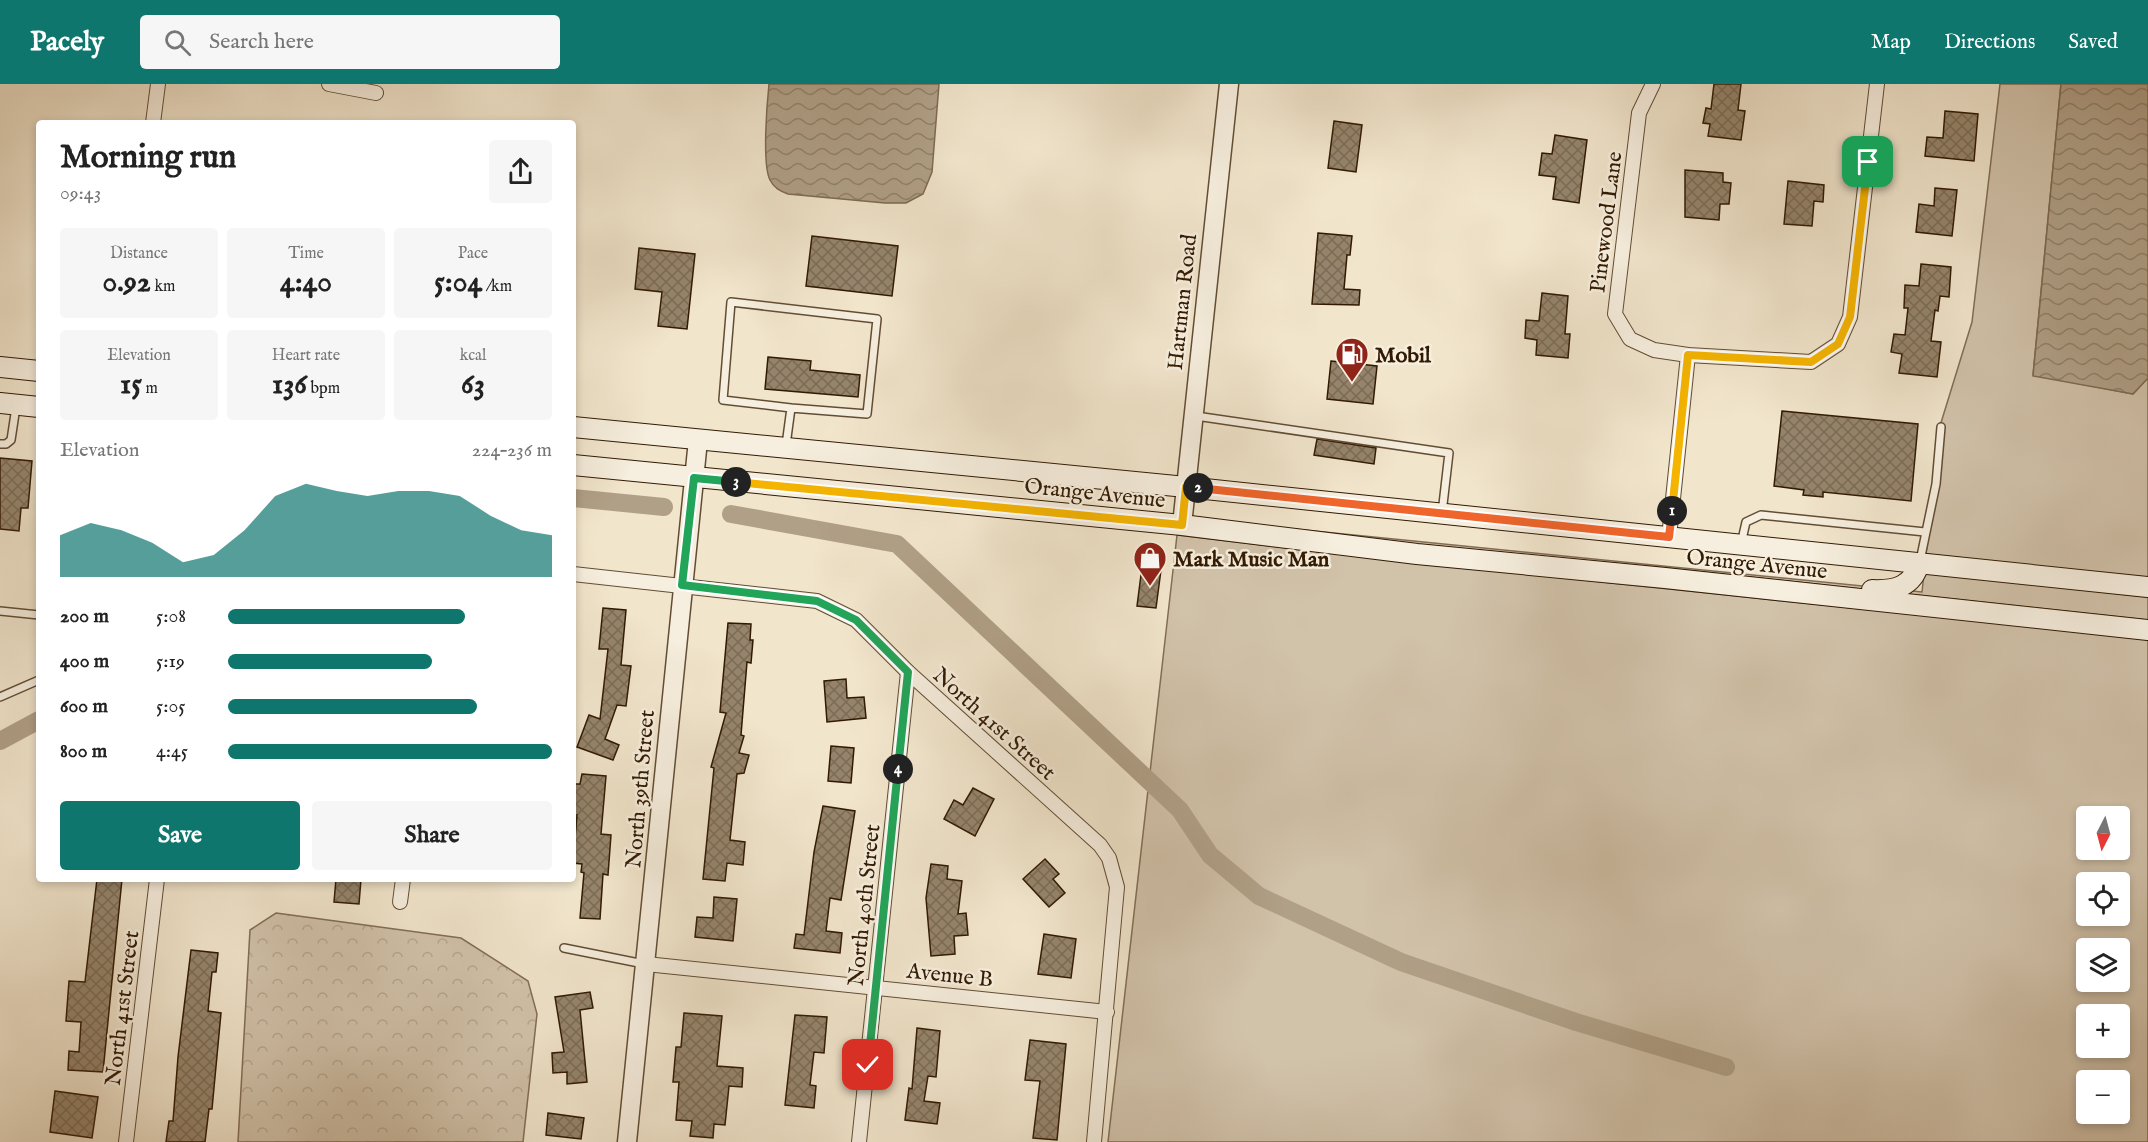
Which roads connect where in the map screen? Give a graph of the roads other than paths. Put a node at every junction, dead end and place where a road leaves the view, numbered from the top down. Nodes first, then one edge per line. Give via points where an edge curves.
1 (158, 84) edge
2 (329, 84) edge
3 (1229, 84) edge
4 (1653, 84) edge
5 (1877, 84) edge
6 (376, 93) dead end
7 (153, 120) edge
8 (1688, 355) junction
9 (0, 367) edge
10 (36, 371) edge
11 (8, 404) edge
12 (36, 407) edge
13 (791, 408) junction
14 (1193, 416) junction
15 (576, 427) edge
16 (1941, 427) dead end
17 (698, 440) junction
18 (0, 444) edge
19 (786, 448) junction
20 (576, 465) edge
21 (694, 478) junction
22 (1186, 487) junction
23 (1442, 513) junction
24 (1182, 525) junction
25 (1925, 532) junction
26 (1669, 537) junction
27 (1741, 544) junction
28 (1919, 563) junction
29 (576, 574) edge
30 (682, 585) junction
31 (1737, 585) junction
32 (2148, 588) edge
33 (0, 611) edge
34 (36, 615) edge
35 (2148, 630) edge
36 (908, 672) junction
37 (36, 681) edge
38 (0, 697) edge
39 (157, 882) edge
40 (403, 882) edge
41 (400, 902) dead end
42 (564, 948) dead end
43 (646, 964) junction
44 (876, 988) junction
45 (1107, 1012) junction
46 (126, 1142) edge
47 (627, 1142) edge
48 (859, 1142) edge
49 (1094, 1142) edge

1 - 7 street
2 - 6 street
3 - 14 street, Hartman Road
4 - 8 street, Pinewood Lane via 1640,113 1615,314 1630,339 1654,350
5 - 8 street, Pinewood Lane via 1850,317 1838,344 1811,362
8 - 26 street
9 - 10 main road
11 - 12 main road
11 - 18 lane via 11,440
13 - 13 lane via 723,400 731,302 877,319 867,414
13 - 19 lane
14 - 22 street, Hartman Road
14 - 23 lane via 1449,453
15 - 17 main road, Orange Avenue
16 - 25 lane via 1936,483
17 - 19 main road, Orange Avenue
17 - 21 street, North 39th Street
19 - 22 main road, Orange Avenue
20 - 21 main road, Orange Avenue
21 - 24 main road, Orange Avenue
21 - 30 street, North 39th Street
22 - 23 main road, Orange Avenue
22 - 24 street, Hartman Road
23 - 26 main road, Orange Avenue
24 - 31 main road, Orange Avenue via 1418,554
25 - 27 lane via 1761,515 1746,522
25 - 28 lane
26 - 27 main road, Orange Avenue
27 - 28 main road, Orange Avenue
28 - 31 main road via 1917,573 1907,584 1886,591 1754,578
28 - 32 main road, Orange Avenue
29 - 30 street, North 41st Street
30 - 36 street, North 41st Street via 817,601 856,620
30 - 43 street, North 39th Street
31 - 35 main road, Orange Avenue
33 - 34 lane
36 - 44 street, North 40th Street
36 - 45 street, North 41st Street via 1110,858 1117,887
37 - 38 lane
39 - 46 street, North 41st Street
40 - 41 street
42 - 43 lane
43 - 44 street, Avenue B
43 - 47 street, North 39th Street
44 - 45 street, Avenue B
44 - 48 street, North 40th Street
45 - 49 street, North 41st Street

